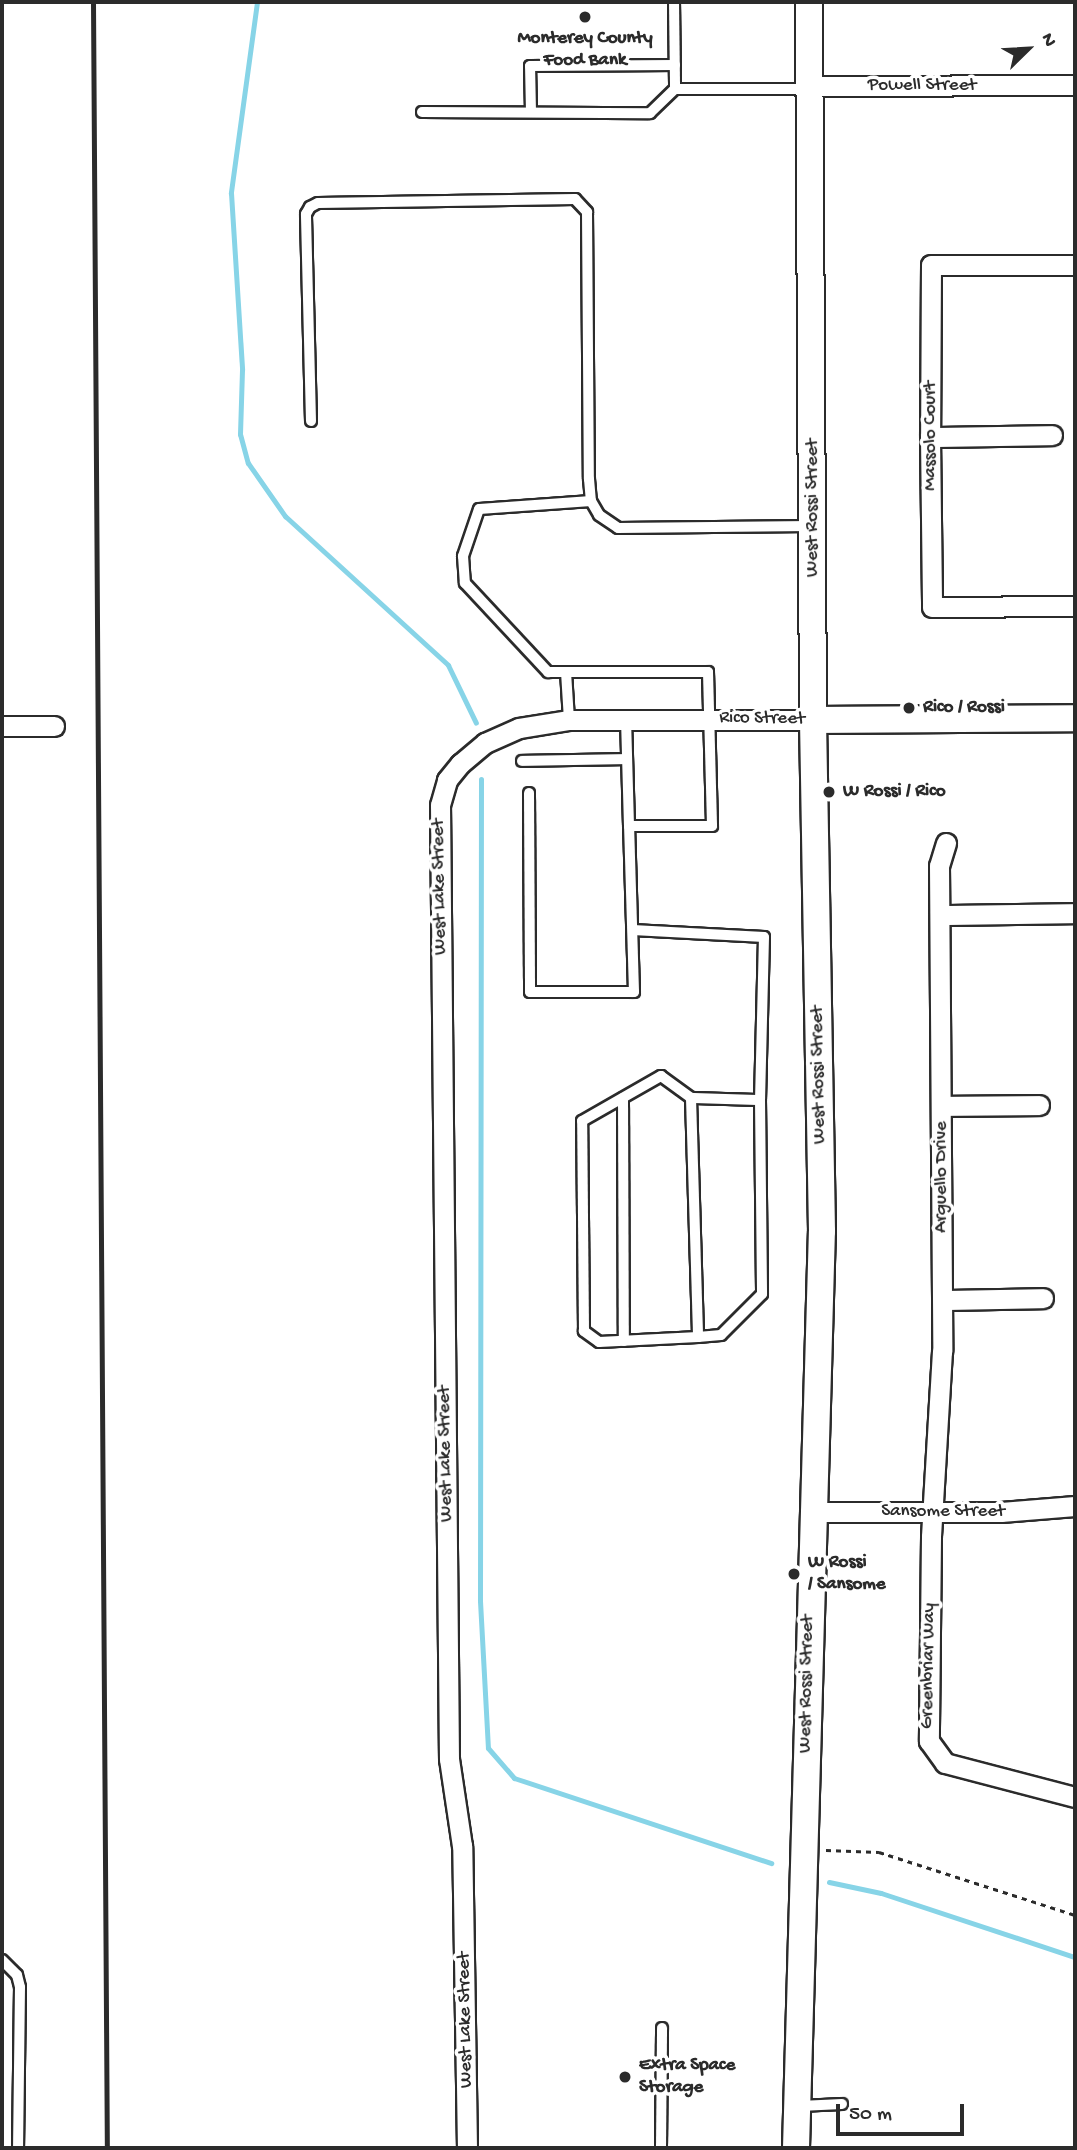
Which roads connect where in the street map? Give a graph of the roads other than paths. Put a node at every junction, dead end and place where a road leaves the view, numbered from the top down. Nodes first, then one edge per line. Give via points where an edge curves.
1 (674, 2) edge
2 (809, 2) edge
3 (675, 65) junction
4 (1075, 85) edge
5 (811, 88) junction
6 (675, 89) junction
7 (422, 112) dead end
8 (531, 112) junction
9 (1075, 265) edge
10 (311, 421) dead end
11 (1052, 435) dead end
12 (930, 437) junction
13 (591, 501) junction
14 (814, 526) junction
15 (1075, 606) edge
16 (566, 672) junction
17 (709, 718) junction
18 (1075, 718) edge
19 (626, 719) junction
20 (569, 720) junction
21 (813, 720) junction
22 (2, 726) edge
23 (54, 726) dead end
24 (625, 759) junction
25 (522, 761) dead end
26 (460, 764) joint
27 (529, 793) dead end
28 (629, 826) junction
29 (946, 843) dead end
30 (1075, 913) edge
31 (940, 915) junction
32 (632, 930) junction
33 (623, 1098) junction
34 (691, 1098) junction
35 (760, 1100) junction
36 (1039, 1105) dead end
37 (942, 1106) junction
38 (1043, 1298) dead end
39 (943, 1300) junction
40 (698, 1337) junction
41 (624, 1341) junction
42 (1075, 1506) edge
43 (810, 1512) junction
44 (934, 1512) junction
45 (1075, 1797) edge
46 (2, 1961) edge
47 (662, 2028) dead end
48 (842, 2104) dead end
49 (796, 2106) junction
50 (18, 2148) edge
51 (467, 2148) edge
52 (661, 2148) edge
53 (796, 2148) edge

1 - 3 lane
2 - 5 main road, West Rossi Street
3 - 6 lane
3 - 8 lane via 530,66
4 - 5 street, Powell Street
5 - 6 lane
5 - 14 main road, West Rossi Street
6 - 8 lane via 650,113
7 - 8 lane
9 - 12 street, Massolo Court via 931,265
10 - 13 lane via 306,214 310,207 318,203 575,199 587,212
11 - 12 street
12 - 15 street, Massolo Court via 932,607
13 - 14 lane via 604,521 618,528
13 - 16 lane via 479,509 463,556 465,583 474,598 548,672
14 - 21 main road, West Rossi Street
16 - 17 lane via 708,672
16 - 20 lane
17 - 19 street, Rico Street
17 - 21 street, Rico Street
17 - 28 lane via 712,826
18 - 21 main road, Rico Street
19 - 20 street, Rico Street
19 - 24 lane
20 - 26 street, Rico Street via 519,728 485,743
21 - 43 main road, West Rossi Street via 822,1231
22 - 23 street
24 - 25 lane
24 - 28 lane
26 - 51 street, West Lake Street via 447,780 440,805 449,1759 462,1846
27 - 32 lane via 530,992 634,992
28 - 32 lane
29 - 31 street, Arguello Drive via 939,866
30 - 31 street
31 - 37 street, Arguello Drive
32 - 35 lane via 764,937
33 - 34 lane via 661,1076
33 - 41 lane
33 - 41 lane via 582,1121 583,1331 598,1342
34 - 35 lane
34 - 40 lane
35 - 40 lane via 762,1294 721,1335
36 - 37 street
37 - 39 street, Arguello Drive
38 - 39 street
39 - 44 street, Arguello Drive
40 - 41 lane
42 - 44 street, Sansome Street
43 - 44 street, Sansome Street
43 - 49 main road, West Rossi Street
44 - 45 street, Greenbriar Way via 931,1748 945,1763
46 - 50 lane via 17,1975 20,1987
47 - 52 lane
48 - 49 lane
49 - 53 main road, West Rossi Street

